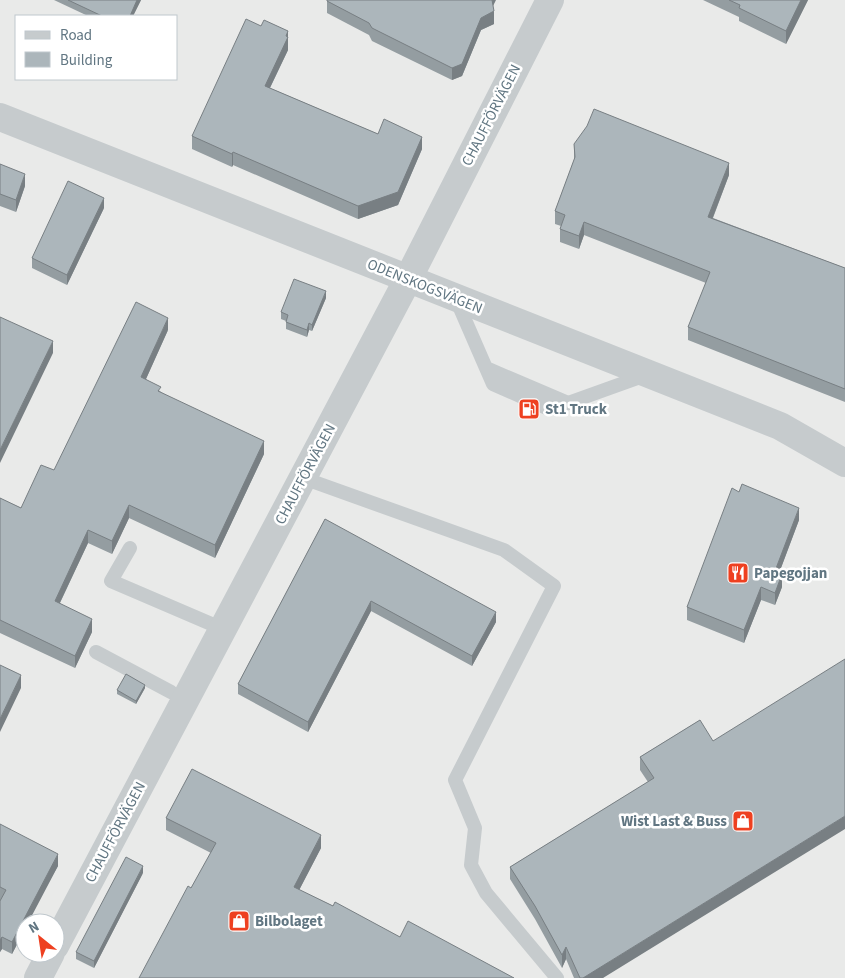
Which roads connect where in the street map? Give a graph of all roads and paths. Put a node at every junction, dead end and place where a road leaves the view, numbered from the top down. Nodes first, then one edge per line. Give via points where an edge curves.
1 (550, 0) edge
2 (0, 117) edge
3 (408, 279) junction
4 (455, 298) junction
5 (648, 374) junction
6 (845, 463) edge
7 (303, 478) junction
8 (130, 548) dead end
9 (223, 629) junction
10 (96, 652) dead end
11 (171, 692) dead end
12 (65, 927) edge
13 (46, 963) edge
14 (38, 978) edge
15 (557, 978) edge

1 - 3 street, CHAUFFÖRVÄGEN
2 - 3 street, ODENSKOGSVÄGEN
3 - 4 street, ODENSKOGSVÄGEN
3 - 7 street, CHAUFFÖRVÄGEN
4 - 5 street, ODENSKOGSVÄGEN
4 - 5 lane via 486,368 568,403
5 - 6 street, ODENSKOGSVÄGEN via 780,426
7 - 9 street, CHAUFFÖRVÄGEN
7 - 15 lane via 504,550 554,586 455,780 475,828 471,865 486,893
8 - 9 lane via 111,581
9 - 12 street, CHAUFFÖRVÄGEN
10 - 11 lane
13 - 14 street

